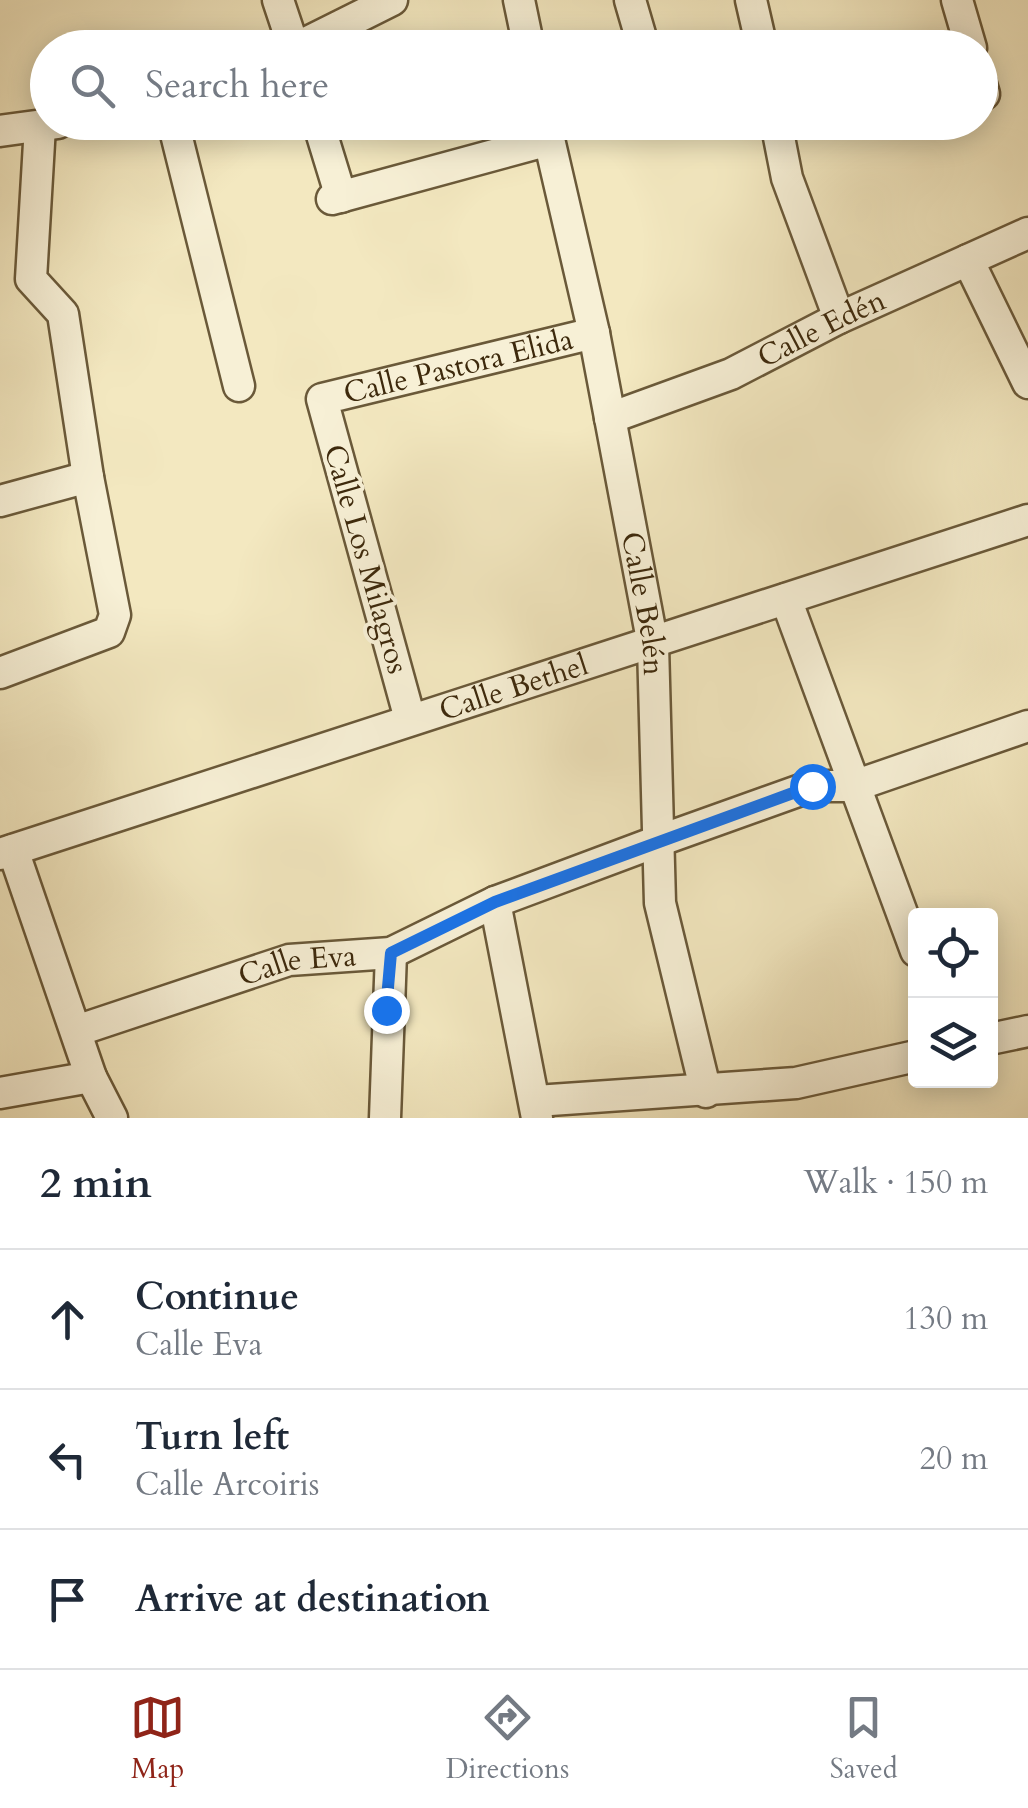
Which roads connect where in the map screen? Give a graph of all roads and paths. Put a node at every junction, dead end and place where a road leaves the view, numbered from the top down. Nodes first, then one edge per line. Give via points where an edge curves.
1 (278, 0) edge
2 (392, 0) edge
3 (519, 0) edge
4 (630, 0) edge
5 (752, 0) edge
6 (957, 0) edge
7 (289, 30) edge
8 (331, 30) edge
9 (525, 30) edge
10 (639, 30) edge
11 (758, 30) edge
12 (966, 30) edge
13 (30, 127) edge
14 (0, 132) edge
15 (49, 140) edge
16 (178, 140) edge
17 (322, 140) edge
18 (519, 140) edge
19 (549, 140) edge
20 (780, 140) edge
21 (1028, 233) edge
22 (968, 260) junction
23 (839, 318) junction
24 (594, 334) junction
25 (1028, 382) edge
26 (239, 386) dead end
27 (322, 399) joint
28 (610, 418) junction
29 (88, 477) junction
30 (0, 501) edge
31 (1028, 520) edge
32 (786, 599) junction
33 (653, 645) junction
34 (0, 673) edge
35 (410, 719) junction
36 (1028, 726) edge
37 (854, 786) junction
38 (661, 840) junction
39 (7, 852) edge
40 (495, 902) junction
41 (908, 930) edge
42 (391, 953) junction
43 (76, 1031) junction
44 (1028, 1031) edge
45 (998, 1037) edge
46 (908, 1058) edge
47 (91, 1077) junction
48 (706, 1092) junction
49 (0, 1093) edge
50 (537, 1110) edge
51 (112, 1118) edge
52 (385, 1118) edge

1 - 7 street
2 - 8 street
3 - 9 street
4 - 10 street
5 - 11 street
6 - 12 street
13 - 14 street
15 - 29 street via 31,280 63,314
16 - 26 street
17 - 18 street via 337,198
19 - 24 street, Calle Belén
20 - 23 street
21 - 22 street, Calle Edén
22 - 23 street, Calle Edén
22 - 25 street
23 - 28 street, Calle Edén via 732,374
24 - 27 street, Calle Pastora Elida
24 - 28 street, Calle Belén
27 - 35 street, Calle Los Milagros
28 - 33 street, Calle Belén
29 - 30 street
29 - 34 street via 115,615 109,632
31 - 32 street, Calle Bethel
32 - 33 street, Calle Bethel
32 - 37 street
33 - 35 street, Calle Bethel
33 - 38 street, Calle Belén
35 - 39 street, Calle Bethel
36 - 37 street, Calle Eva
37 - 38 street, Calle Eva via 812,786
37 - 41 street
38 - 40 street, Calle Eva
38 - 48 street, Calle Belén via 660,903
39 - 43 street
40 - 42 street, Calle Eva
40 - 50 street
42 - 43 street, Calle Eva via 289,960
42 - 52 street
43 - 47 street
44 - 45 street
46 - 48 street via 796,1084
47 - 49 street
47 - 51 street
48 - 50 street

